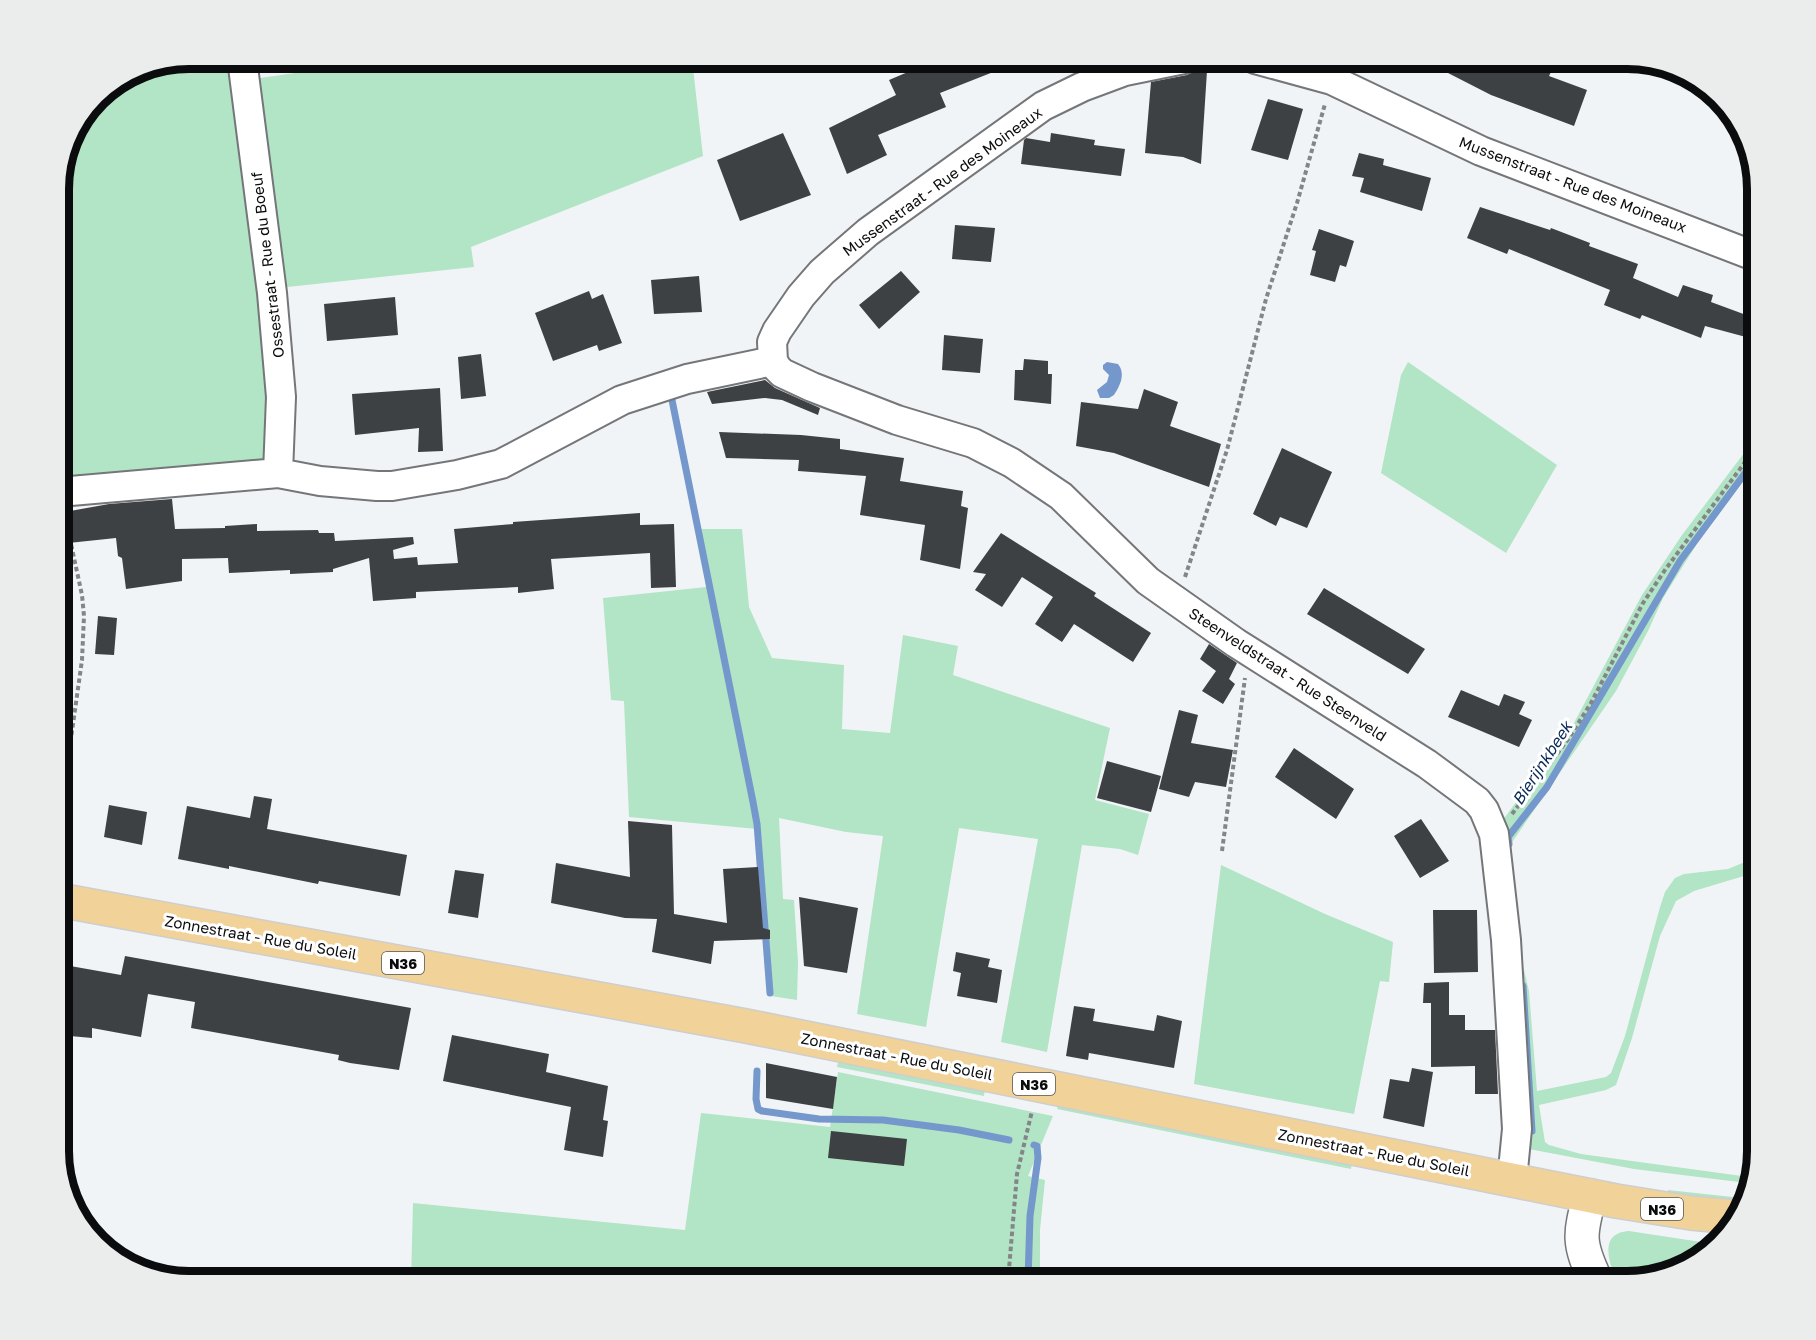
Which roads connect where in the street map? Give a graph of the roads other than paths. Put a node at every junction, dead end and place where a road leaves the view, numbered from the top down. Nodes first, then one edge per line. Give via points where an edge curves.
1 (243, 69) edge
2 (1134, 69) edge
3 (1294, 69) edge
4 (1747, 253) edge
5 (773, 361) junction
6 (279, 472) junction
7 (69, 491) edge
8 (69, 902) edge
9 (1512, 1180) junction
10 (1590, 1196) junction
11 (1727, 1216) edge
12 (1592, 1271) edge

1 - 6 street, Ossestraat - Rue du Boeuf via 272,293 280,386
2 - 5 street, Mussenstraat - Rue des Moineaux via 1043,106 846,250 801,296 777,331 772,342
3 - 4 street, Mussenstraat - Rue des Moineaux via 1332,80 1481,151
5 - 6 street via 706,374 622,400 501,464 457,475 377,486 320,481
5 - 9 street, Steenveldstraat - Rue Steenveld via 782,373 812,387 897,420 973,443 1012,463 1061,496 1148,581 1249,651 1427,764 1468,793 1484,810 1494,834 1506,940 1517,1129
6 - 7 street
8 - 9 main road, Zonnestraat - Rue du Soleil / N36 via 676,1013
9 - 10 main road, Zonnestraat - Rue du Soleil / N36
10 - 11 main road, Zonnestraat - Rue du Soleil / N36
10 - 12 street via 1580,1240

